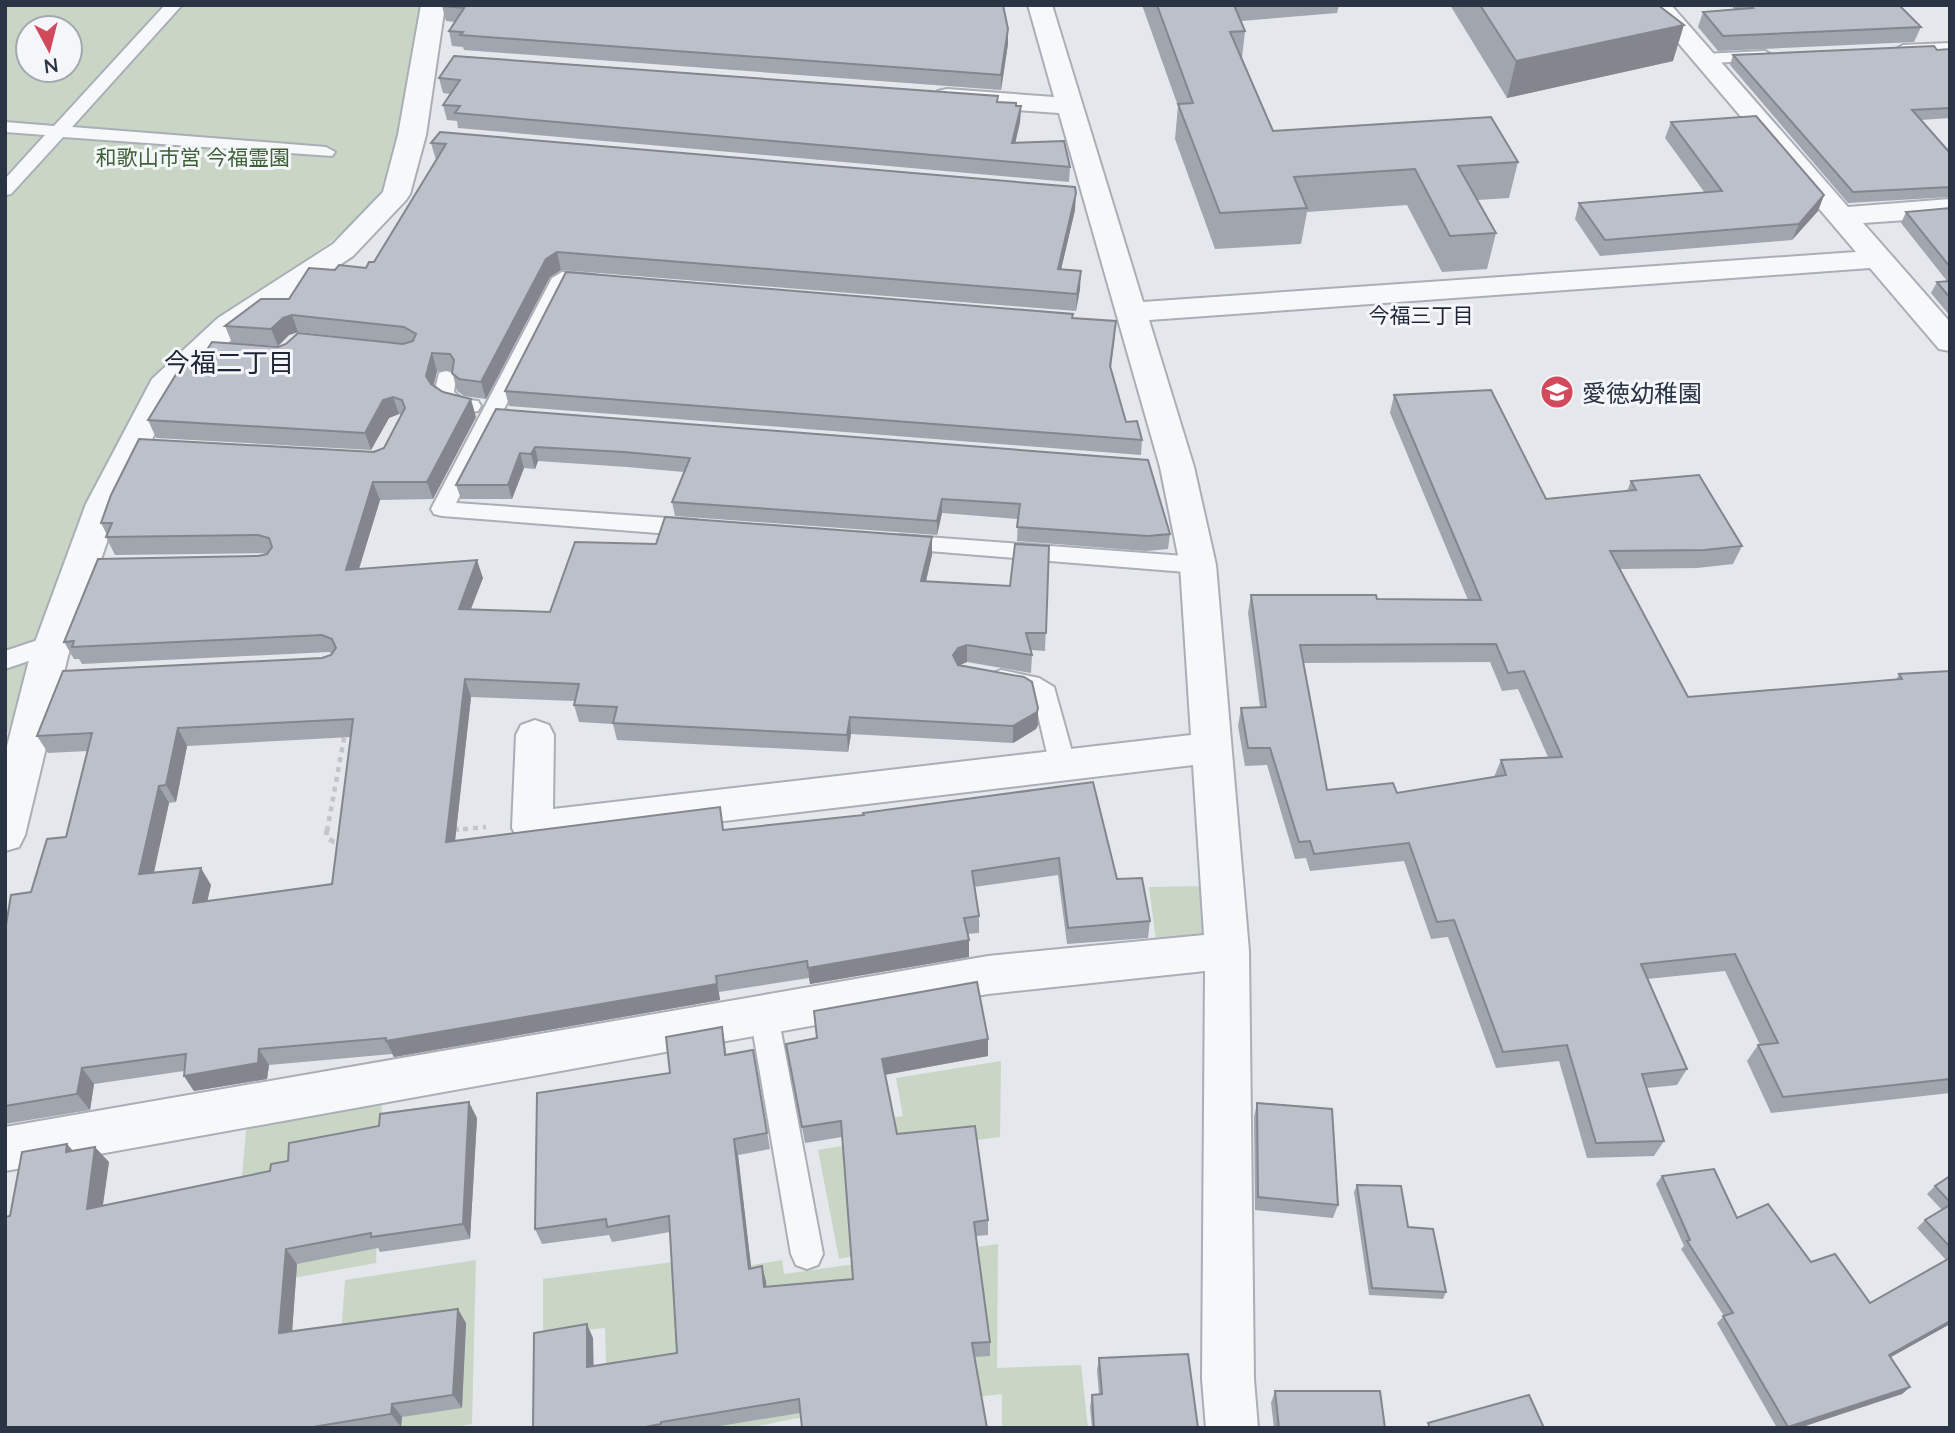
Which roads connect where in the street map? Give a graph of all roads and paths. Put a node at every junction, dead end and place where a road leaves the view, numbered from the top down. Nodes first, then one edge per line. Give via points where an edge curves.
1 (174, 5) edge
2 (432, 5) edge
3 (1040, 5) edge
4 (1658, 5) edge
5 (1950, 48) edge
6 (1881, 51) edge
7 (1785, 55) edge
8 (425, 58) junction
9 (1703, 59) junction
10 (453, 60) edge
11 (919, 95) edge
12 (1070, 106) junction
13 (5, 127) edge
14 (59, 131) junction
15 (326, 152) dead end
16 (5, 190) edge
17 (1950, 208) edge
18 (1840, 216) junction
19 (1877, 259) junction
20 (617, 282) edge
21 (1126, 320) junction
22 (1950, 342) edge
23 (446, 377) edge
24 (491, 412) junction
25 (517, 416) edge
26 (719, 530) edge
27 (880, 541) edge
28 (1198, 565) junction
29 (53, 644) junction
30 (5, 660) edge
31 (980, 676) edge
32 (535, 735) dead end
33 (1212, 748) junction
34 (1063, 766) junction
35 (5, 835) edge
36 (1227, 951) junction
37 (764, 1015) junction
38 (5, 1149) edge
39 (807, 1254) dead end
40 (1232, 1428) edge

1 - 14 lane
2 - 8 street
3 - 12 street
4 - 9 street
5 - 6 lane
7 - 9 lane
8 - 10 street
8 - 29 street via 426,136 396,194 343,250 229,325 216,351 163,387 147,447 103,504 94,565
9 - 18 street
11 - 12 street
12 - 21 street via 1085,195
13 - 14 lane
14 - 15 lane
14 - 16 lane
17 - 18 street
18 - 19 street
19 - 21 street
19 - 22 street
20 - 24 lane via 562,278
21 - 28 street via 1163,466
23 - 24 lane via 444,394 457,405
24 - 25 lane
24 - 26 lane via 442,509
27 - 28 lane
28 - 33 street
29 - 30 lane
29 - 35 street via 57,677
31 - 34 lane via 1030,684 1045,694
32 - 34 street via 532,828
33 - 34 street
33 - 36 street
36 - 37 street via 988,975
36 - 40 street
37 - 38 street
37 - 39 lane

